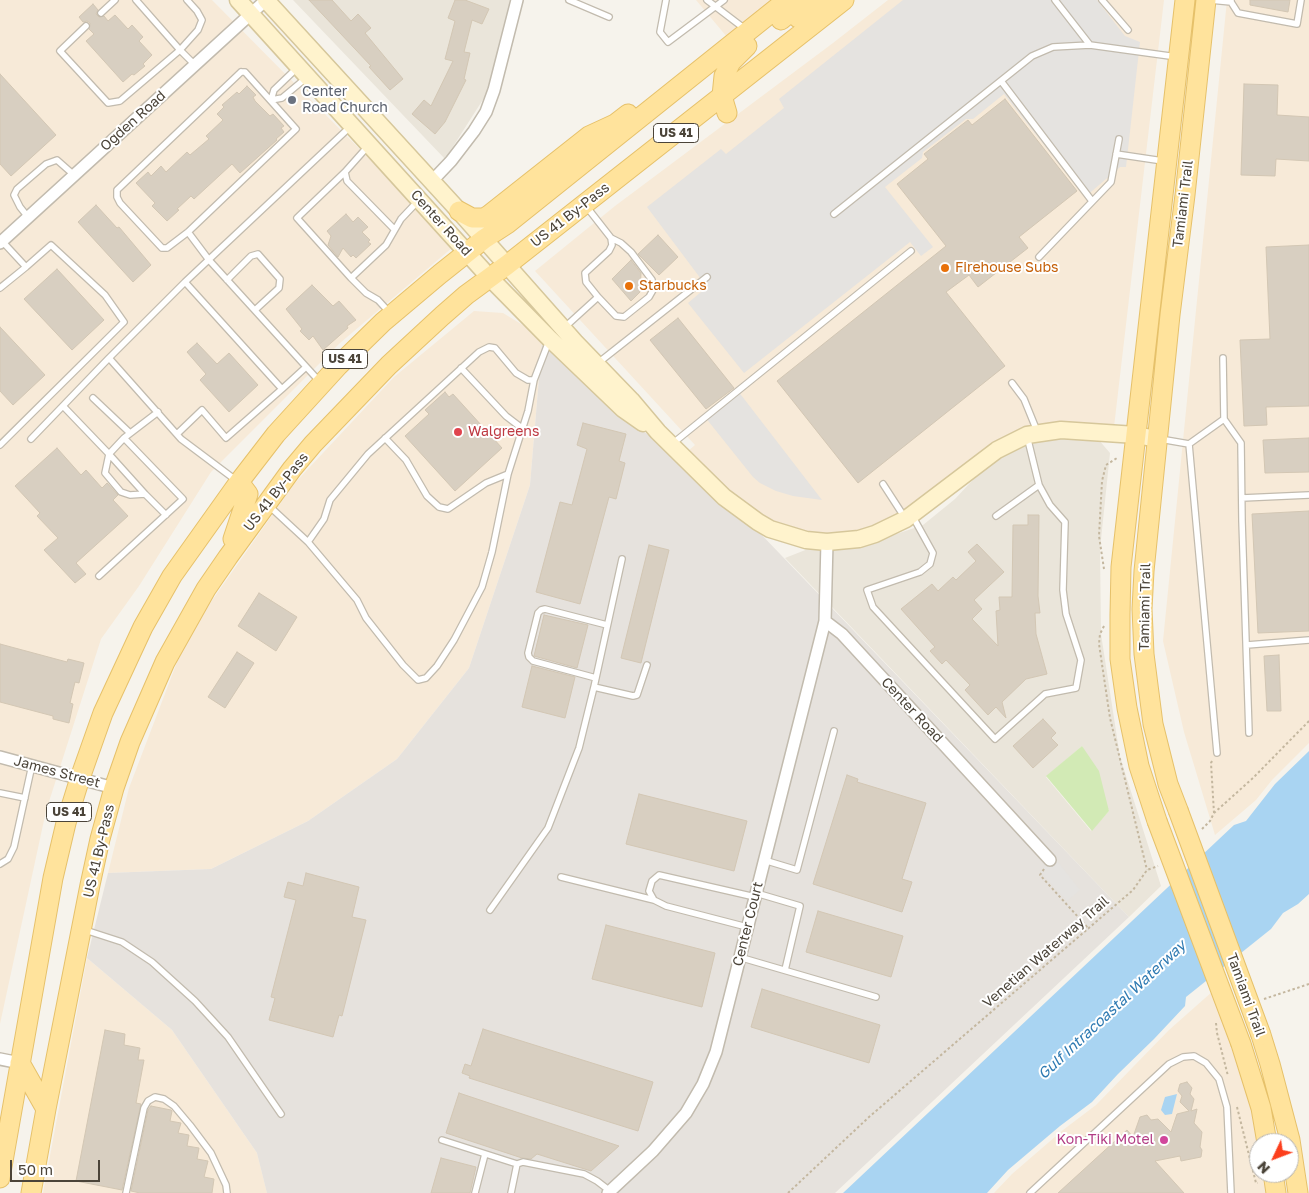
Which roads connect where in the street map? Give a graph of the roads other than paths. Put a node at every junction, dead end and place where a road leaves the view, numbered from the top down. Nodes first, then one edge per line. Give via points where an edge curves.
1 (115, 0) edge
2 (136, 0) edge
3 (187, 0) edge
4 (238, 0) edge
5 (266, 0) edge
6 (517, 0) edge
7 (569, 0) edge
8 (666, 0) edge
9 (707, 0) edge
10 (724, 0) edge
11 (787, 0) edge
12 (805, 0) edge
13 (821, 0) edge
14 (844, 0) edge
15 (1056, 0) edge
16 (1102, 0) edge
17 (1185, 0) edge
18 (1206, 0) edge
19 (1301, 0) edge
20 (1231, 1) edge
21 (715, 6) junction
22 (101, 13) dead end
23 (251, 14) junction
24 (609, 17) dead end
25 (86, 26) dead end
26 (1128, 30) dead end
27 (749, 32) junction
28 (1090, 44) junction
29 (180, 50) junction
30 (1179, 57) junction
31 (762, 64) junction
32 (195, 65) junction
33 (303, 71) junction
34 (1001, 81) junction
35 (271, 100) junction
36 (725, 104) junction
37 (352, 125) junction
38 (1119, 139) dead end
39 (370, 145) junction
40 (1116, 154) junction
41 (1167, 162) junction
42 (1188, 164) junction
43 (345, 172) junction
44 (74, 175) junction
45 (432, 181) junction
46 (420, 200) junction
47 (1092, 201) junction
48 (584, 204) junction
49 (459, 211) junction
50 (834, 214) dead end
51 (28, 217) junction
52 (394, 229) junction
53 (188, 232) junction
54 (611, 238) junction
55 (484, 239) junction
56 (1, 242) edge
57 (912, 251) dead end
58 (468, 253) junction
59 (1039, 257) dead end
60 (209, 260) junction
61 (507, 265) junction
62 (26, 267) junction
63 (707, 277) dead end
64 (351, 278) junction
65 (490, 278) junction
66 (227, 280) junction
67 (185, 282) junction
68 (0, 288) edge
69 (598, 297) junction
70 (255, 310) junction
71 (391, 314) junction
72 (563, 329) junction
73 (550, 339) junction
74 (109, 358) junction
75 (1223, 358) dead end
76 (596, 364) junction
77 (306, 367) junction
78 (461, 368) junction
79 (534, 380) junction
80 (1012, 382) dead end
81 (322, 384) junction
82 (282, 389) junction
83 (92, 398) dead end
84 (62, 406) junction
85 (158, 412) junction
86 (1224, 420) junction
87 (523, 429) junction
88 (658, 432) junction
89 (130, 433) junction
90 (177, 434) junction
91 (1032, 434) junction
92 (1136, 435) junction
93 (124, 438) junction
94 (385, 438) junction
95 (31, 439) dead end
96 (1158, 439) junction
97 (1189, 444) junction
98 (0, 445) edge
99 (671, 445) junction
100 (110, 454) junction
101 (508, 474) junction
102 (239, 482) junction
103 (883, 484) dead end
104 (1039, 486) junction
105 (145, 494) junction
106 (1309, 495) edge
107 (1242, 498) junction
108 (266, 504) junction
109 (166, 515) junction
110 (996, 516) dead end
111 (909, 518) junction
112 (308, 542) junction
113 (827, 542) junction
114 (228, 556) junction
115 (622, 559) dead end
116 (99, 576) dead end
117 (825, 621) junction
118 (607, 625) junction
119 (1309, 640) edge
120 (1246, 645) junction
121 (647, 665) dead end
122 (596, 678) junction
123 (594, 687) junction
124 (834, 731) dead end
125 (1250, 733) dead end
126 (1217, 752) road end
127 (0, 757) edge
128 (32, 765) junction
129 (80, 778) junction
130 (114, 788) junction
131 (0, 793) edge
132 (25, 798) junction
133 (764, 860) junction
134 (1050, 860) road end
135 (0, 864) edge
136 (561, 877) dead end
137 (755, 895) junction
138 (654, 900) junction
139 (490, 910) dead end
140 (747, 928) junction
141 (81, 929) junction
142 (739, 957) junction
143 (785, 970) junction
144 (876, 997) dead end
145 (0, 1059) edge
146 (20, 1063) junction
147 (46, 1109) junction
148 (281, 1114) dead end
149 (1265, 1133) edge
150 (442, 1140) dead end
151 (485, 1154) junction
152 (517, 1164) junction
153 (0, 1178) edge
154 (609, 1192) edge
155 (31, 1193) edge
156 (126, 1193) edge
157 (227, 1193) edge
158 (475, 1193) edge
159 (511, 1193) edge
160 (1030, 1193) edge
161 (1231, 1193) edge
162 (1298, 1193) edge

1 - 22 lane
2 - 29 lane
3 - 29 lane via 202,20 198,30
4 - 23 street, Center Road
5 - 23 street, Ogden Road
5 - 45 street, Center Road
6 - 45 street via 486,112 451,161
7 - 24 lane
8 - 21 lane via 660,32 668,42
9 - 21 lane
10 - 21 lane
11 - 27 main road, US 41
12 - 36 main road via 731,62 724,76
13 - 31 main road via 790,25
14 - 31 main road, US 41 By-Pass / US 41
15 - 28 lane
16 - 26 lane
17 - 30 main road, Tamiami Trail
18 - 20 lane
18 - 42 main road, Tamiami Trail
19 - 20 lane via 1296,24 1238,13
21 - 27 lane
23 - 32 street, Ogden Road
23 - 33 street, Center Road
25 - 29 lane via 60,51 108,103 120,101
27 - 49 main road via 696,62 615,124 589,136 489,215 472,218
27 - 55 main road, US 41
28 - 30 lane
28 - 34 lane via 1053,47 1032,56
29 - 32 lane
30 - 41 main road, Tamiami Trail
31 - 36 main road, US 41 By-Pass / US 41
32 - 44 street, Ogden Road
33 - 35 lane via 274,90
33 - 35 lane via 282,98
33 - 37 street, Center Road
34 - 47 lane
34 - 50 lane
35 - 53 lane via 296,129
35 - 53 lane via 242,72 117,190 120,203 162,248 167,248
36 - 48 main road, US 41 By-Pass / US 41
37 - 39 street, Center Road
37 - 60 lane
38 - 40 lane
39 - 43 lane
39 - 46 street, Center Road
40 - 41 lane
40 - 47 lane via 1111,182
41 - 42 street
41 - 92 main road, Tamiami Trail
42 - 96 main road, Tamiami Trail
43 - 52 lane via 347,181
43 - 64 lane via 297,218
44 - 51 street, Ogden Road
44 - 51 lane via 57,160 46,164 17,189 14,195
45 - 49 street, Center Road
46 - 52 lane
46 - 58 street, Center Road
47 - 59 lane
48 - 54 lane
48 - 61 main road, US 41 By-Pass / US 41
49 - 55 street, Center Road
51 - 56 street, Ogden Road
52 - 64 lane via 386,245
53 - 60 lane
54 - 69 lane via 610,249 585,276
54 - 69 lane via 630,252 652,280 653,290 624,317 616,316
55 - 58 main road, US 41
55 - 61 street, Center Road
56 - 62 lane
57 - 99 lane
58 - 65 street, Center Road
58 - 71 main road, US 41
60 - 66 lane
60 - 67 lane
61 - 65 main road, US 41 By-Pass / US 41
61 - 72 street, Center Road
62 - 68 lane
62 - 98 lane via 51,245 105,295 124,322
63 - 76 lane
64 - 71 lane
65 - 73 street, Center Road
65 - 108 main road, US 41 By-Pass / US 41 via 442,316 370,384 292,469
66 - 70 lane
66 - 70 lane via 251,256 258,254 280,279 279,288
67 - 74 lane
67 - 82 lane
69 - 72 lane
70 - 77 lane
71 - 81 main road, US 41
72 - 76 street, Center Road
73 - 79 lane
73 - 88 street, Center Road via 623,409
74 - 84 lane
74 - 85 lane
75 - 86 lane
76 - 88 street, Center Road
77 - 81 lane
77 - 82 lane
78 - 79 lane via 489,347 495,348 516,373
78 - 87 lane via 506,416
78 - 94 lane
79 - 87 lane
80 - 91 lane via 1024,399
81 - 102 main road, US 41 via 276,434
82 - 90 lane via 226,438 202,410
83 - 89 lane
84 - 95 lane
84 - 100 lane
85 - 89 lane
85 - 90 lane
86 - 97 lane
86 - 107 lane via 1241,443
87 - 101 lane
88 - 99 street, Center Road
89 - 93 lane
90 - 102 lane
91 - 92 street, Center Road via 1061,430
91 - 104 lane
91 - 111 street, Center Road via 997,450
92 - 96 street, Center Road
92 - 149 main road, Tamiami Trail, bridge via 1121,567 1120,659 1126,708 1139,766 1157,821 1241,1044
93 - 100 lane
93 - 109 lane via 183,499
94 - 101 lane via 406,460 427,496 438,507 448,509 486,483
94 - 112 lane via 330,500 324,519
96 - 97 lane
96 - 162 main road, Tamiami Trail, bridge via 1144,571 1143,639 1153,724 1178,810 1270,1064 1290,1140
97 - 126 lane
99 - 113 street, Center Road via 724,497 758,522 806,540
100 - 105 lane
100 - 105 lane via 105,473 121,492
101 - 112 lane via 482,587 454,640 426,678 418,680 403,665 366,618 357,600
102 - 114 main road via 248,494
102 - 129 main road, US 41 via 172,576 143,627 103,713
103 - 111 lane
104 - 110 lane
104 - 111 lane via 1065,522 1062,590 1080,660 1076,688 1045,694 995,739 873,607 867,590 920,572 930,564 933,553
105 - 109 lane
106 - 107 lane
107 - 120 lane
108 - 112 lane
108 - 114 main road, US 41 By-Pass / US 41
109 - 116 lane
111 - 113 street, Center Road via 875,534
113 - 117 street
114 - 130 main road, US 41 By-Pass / US 41 via 166,662 130,742
115 - 118 lane
117 - 133 street, Center Court
117 - 134 street, Center Road via 842,634
118 - 122 lane
118 - 122 lane via 541,610 528,653 533,661
119 - 120 lane
120 - 125 lane
121 - 123 lane via 637,695
122 - 123 lane
123 - 139 lane via 578,748 548,828
124 - 133 lane via 798,870
127 - 128 street, James Street
128 - 129 street, James Street
128 - 132 lane
129 - 130 street, James Street
129 - 146 main road, US 41 via 53,878
130 - 141 main road, US 41 By-Pass / US 41
131 - 132 lane
132 - 135 lane via 14,847 8,859
133 - 137 street, Center Court
136 - 138 lane
137 - 138 lane via 659,875 648,891
137 - 140 street, Center Court
137 - 143 lane via 800,906
138 - 140 lane
140 - 142 street, Center Court
141 - 147 main road, US 41 By-Pass / US 41
141 - 148 lane via 122,942 152,962 195,1001 228,1037
142 - 143 lane
142 - 154 street, Center Court via 716,1052 699,1092 671,1132
143 - 144 lane
145 - 146 street
146 - 147 main road
146 - 153 main road, US 41
147 - 155 main road, US 41 By-Pass / US 41
150 - 151 lane
151 - 152 lane
151 - 158 lane
152 - 154 lane via 524,1162 584,1174
152 - 159 lane
156 - 157 lane via 144,1108 155,1097 174,1106 190,1125 211,1154
160 - 161 lane via 1169,1064 1194,1056 1206,1063 1218,1079 1227,1107

